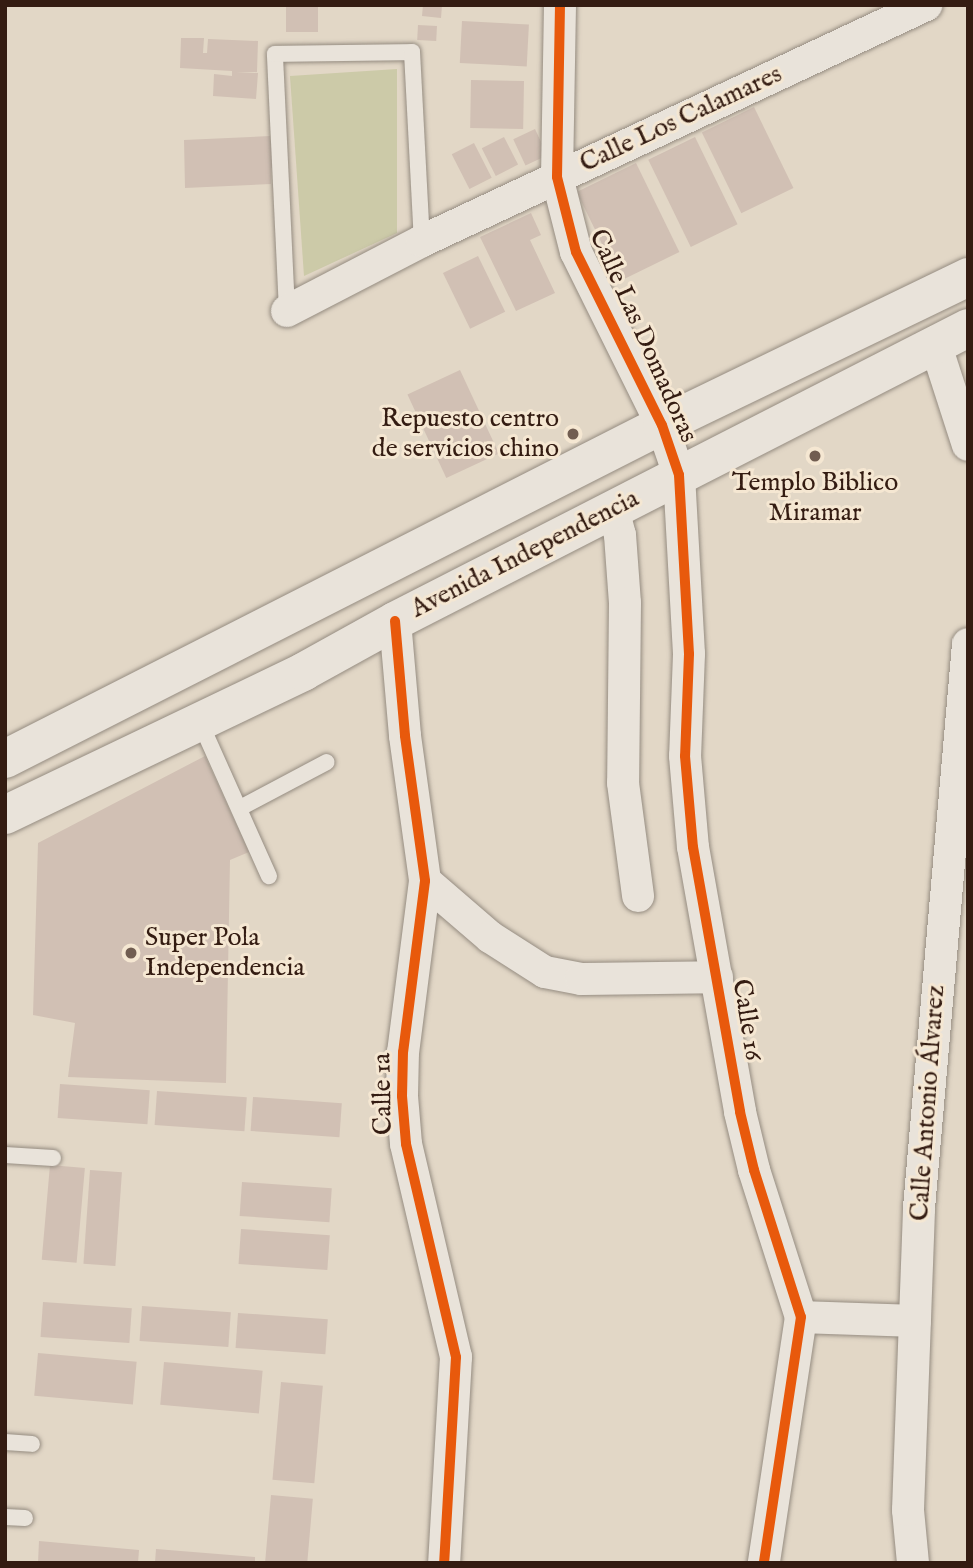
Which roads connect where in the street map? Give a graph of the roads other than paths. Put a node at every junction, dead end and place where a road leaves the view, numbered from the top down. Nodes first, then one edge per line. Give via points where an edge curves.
1 (560, 5) edge
2 (926, 5) edge
3 (557, 177) junction
4 (422, 241) junction
5 (968, 277) edge
6 (287, 311) joint
7 (951, 336) edge
8 (662, 425) junction
9 (968, 445) edge
10 (679, 475) junction
11 (613, 509) junction
12 (395, 621) junction
13 (968, 644) edge
14 (197, 664) junction
15 (210, 717) junction
16 (5, 759) edge
17 (327, 762) dead end
18 (240, 808) junction
19 (5, 815) edge
20 (269, 876) dead end
21 (425, 881) junction
22 (638, 896) dead end
23 (717, 977) junction
24 (5, 1155) edge
25 (53, 1158) dead end
26 (801, 1317) junction
27 (915, 1321) junction
28 (5, 1442) edge
29 (32, 1444) dead end
30 (5, 1517) edge
31 (25, 1518) dead end
32 (444, 1563) edge
33 (764, 1563) edge
34 (913, 1563) edge

1 - 3 street, Calle Las Domadoras
2 - 3 street, Calle Los Calamares
3 - 4 street, Calle Los Calamares
3 - 8 street, Calle Las Domadoras via 576,251
4 - 6 street, Calle Los Calamares
4 - 6 lane via 412,52 275,54
5 - 8 main road, Avenida Independencia
7 - 9 street
7 - 10 main road, Avenida Independencia
8 - 10 street, Calle Las Domadoras
8 - 14 main road, Avenida Independencia
10 - 11 main road, Avenida Independencia
10 - 23 street, Calle 16 via 689,654 687,802
11 - 12 main road, Avenida Independencia
11 - 22 street via 620,535 625,603 623,783
12 - 15 main road, Avenida Independencia
12 - 21 street, Calle 1a via 404,736
13 - 27 street, Calle Antonio Álvarez via 920,1195
14 - 15 main road
14 - 16 main road, Avenida Independencia
15 - 18 lane
15 - 19 main road, Avenida Independencia
17 - 18 lane
18 - 20 lane
21 - 23 street via 490,937 545,972 581,979
21 - 32 street, Calle 1a via 403,1052 402,1096 406,1144 456,1357
23 - 26 street, Calle 16 via 754,1170
24 - 25 lane
26 - 27 street
26 - 33 street, Calle 16
27 - 34 street, Calle Antonio Álvarez via 908,1510
28 - 29 lane
30 - 31 lane

